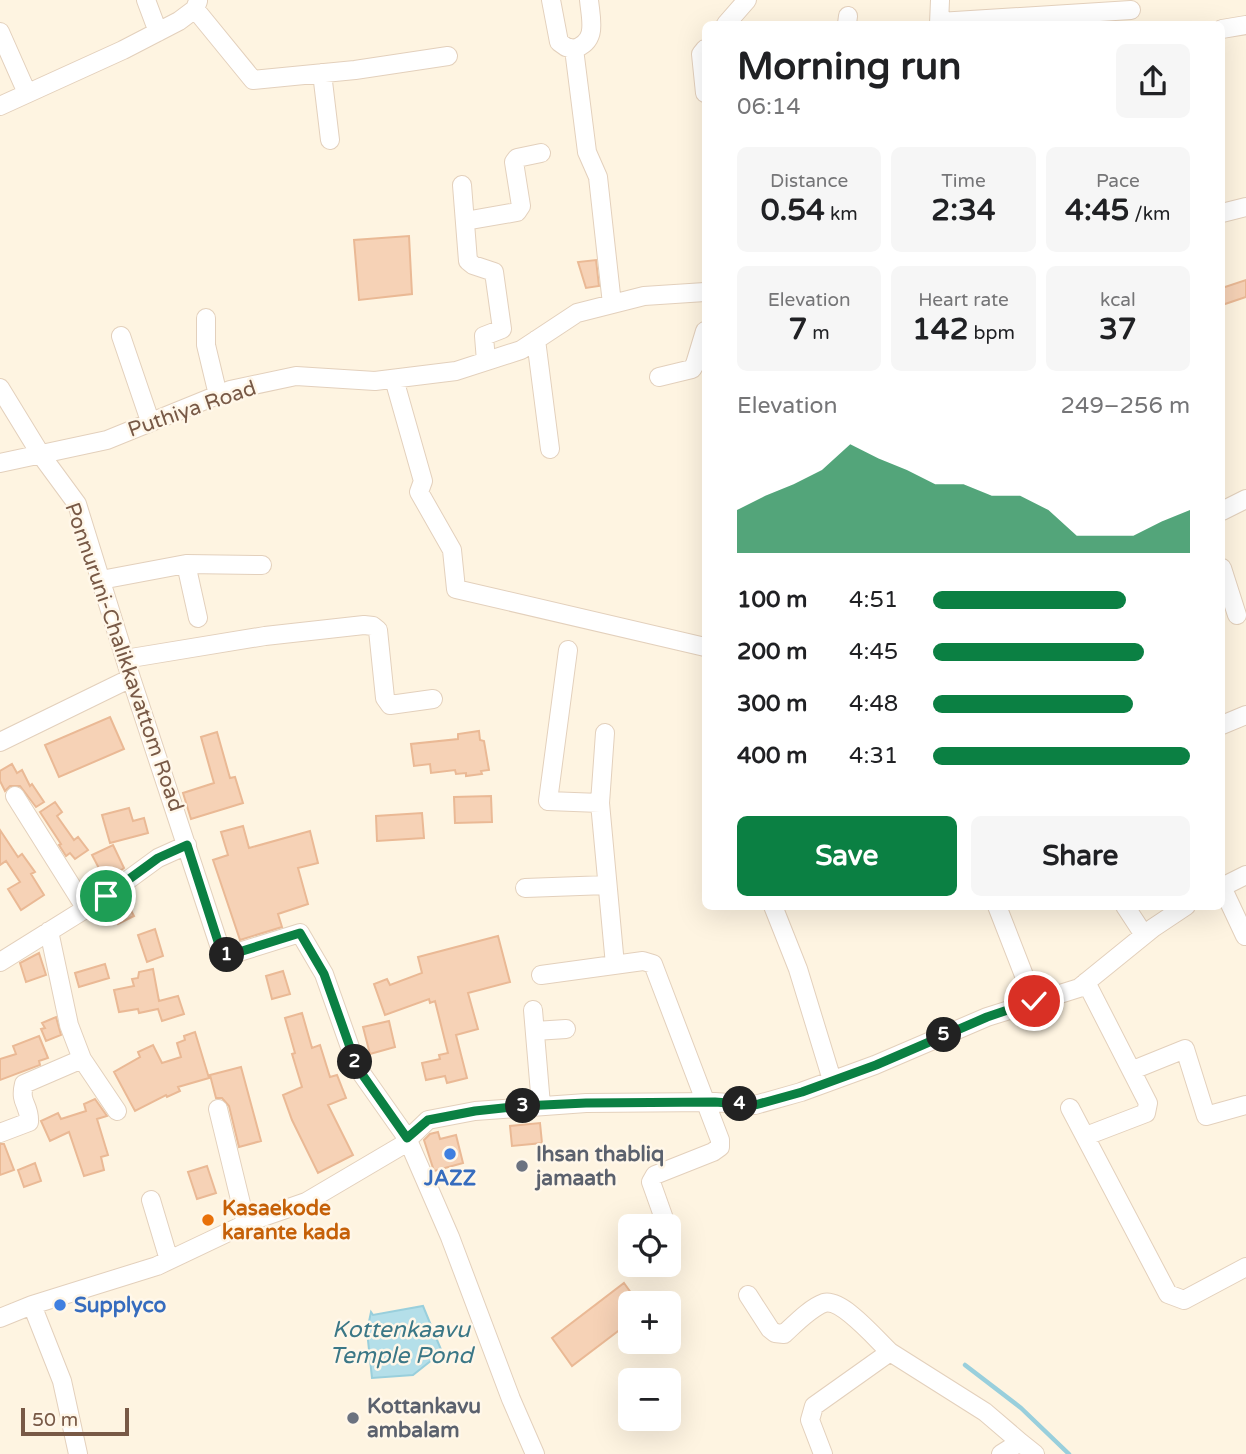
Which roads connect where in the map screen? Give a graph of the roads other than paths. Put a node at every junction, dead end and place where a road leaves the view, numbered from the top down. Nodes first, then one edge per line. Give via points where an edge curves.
1 (146, 0) edge
2 (551, 0) edge
3 (589, 0) edge
4 (747, 0) edge
5 (940, 0) edge
6 (197, 4) edge
7 (1131, 10) dead end
8 (729, 21) edge
9 (939, 21) edge
10 (969, 21) edge
11 (1246, 25) edge
12 (1225, 28) edge
13 (0, 32) edge
14 (158, 33) junction
15 (574, 49) junction
16 (448, 57) dead end
17 (322, 73) junction
18 (27, 93) junction
19 (0, 106) edge
20 (330, 140) dead end
21 (541, 153) dead end
22 (462, 185) dead end
23 (1246, 208) edge
24 (1225, 212) edge
25 (465, 221) junction
26 (702, 292) edge
27 (612, 304) junction
28 (206, 318) dead end
29 (121, 336) dead end
30 (536, 340) junction
31 (702, 341) edge
32 (486, 362) junction
33 (659, 377) dead end
34 (394, 379) junction
35 (0, 388) edge
36 (218, 395) junction
37 (150, 421) junction
38 (550, 449) dead end
39 (41, 455) junction
40 (0, 463) edge
41 (1246, 499) edge
42 (1225, 510) edge
43 (186, 564) junction
44 (262, 565) dead end
45 (1225, 577) edge
46 (101, 580) junction
47 (1237, 615) dead end
48 (198, 618) dead end
49 (702, 646) edge
50 (568, 650) dead end
51 (125, 659) junction
52 (131, 678) junction
53 (433, 699) dead end
54 (1246, 715) edge
55 (1225, 724) edge
56 (604, 733) dead end
57 (0, 742) edge
58 (15, 796) dead end
59 (600, 803) junction
60 (187, 845) junction
61 (1246, 876) edge
62 (607, 885) junction
63 (1225, 886) edge
64 (525, 888) dead end
65 (1225, 893) edge
66 (86, 909) junction
67 (775, 910) edge
68 (999, 910) edge
69 (1128, 910) edge
70 (1180, 910) edge
71 (49, 931) junction
72 (1144, 935) junction
73 (1245, 936) edge
74 (0, 962) edge
75 (615, 965) junction
76 (541, 975) dead end
77 (1086, 982) junction
78 (1034, 1001) junction
79 (533, 1010) dead end
80 (566, 1029) dead end
81 (535, 1031) junction
82 (82, 1059) junction
83 (1133, 1070) junction
84 (832, 1080) junction
85 (705, 1102) junction
86 (541, 1105) junction
87 (1246, 1105) edge
88 (1070, 1108) dead end
89 (218, 1109) dead end
90 (117, 1111) dead end
91 (0, 1133) edge
92 (1086, 1136) junction
93 (407, 1138) junction
94 (151, 1200) dead end
95 (663, 1214) edge
96 (246, 1224) junction
97 (169, 1260) junction
98 (1246, 1267) edge
99 (748, 1295) dead end
100 (32, 1305) junction
101 (0, 1318) edge
102 (890, 1353) junction
103 (1020, 1443) junction
104 (78, 1454) edge
105 (535, 1454) edge
106 (824, 1454) edge
107 (1001, 1454) edge
108 (1035, 1454) edge

1 - 14 street
2 - 15 street via 559,42
3 - 15 street via 591,35 585,45
4 - 8 street
5 - 9 street
6 - 14 street
6 - 17 street via 253,80
7 - 10 street
11 - 12 street
13 - 18 street
14 - 18 street
15 - 27 street via 587,152 598,177
16 - 17 street
17 - 20 street
18 - 19 street
21 - 25 street via 514,162 521,206 517,212
22 - 25 street
23 - 24 street
25 - 32 street via 468,261 494,272 502,329 484,336
26 - 27 street, Puthiya Road via 644,296
27 - 30 street, Puthiya Road via 578,313
28 - 36 street via 206,345
29 - 37 street
30 - 32 street, Puthiya Road
30 - 38 street
31 - 33 street via 692,369
32 - 34 street, Puthiya Road
34 - 36 street, Puthiya Road via 296,376
34 - 49 street via 423,481 419,492 452,550 456,589
35 - 39 street, Ponnuruni-Chalikkavattom Road
36 - 37 street, Puthiya Road
37 - 39 street, Puthiya Road via 107,440
39 - 40 street, Puthiya Road
39 - 46 street, Ponnuruni-Chalikkavattom Road via 77,504
41 - 42 street
43 - 44 street
43 - 46 street
43 - 48 street
45 - 47 street
46 - 51 street, Ponnuruni-Chalikkavattom Road
50 - 59 street via 548,801
51 - 52 street, Ponnuruni-Chalikkavattom Road
51 - 53 street via 265,636 373,626 378,630 384,698 390,705
52 - 57 street
52 - 60 street, Ponnuruni-Chalikkavattom Road
54 - 55 street
56 - 59 street
58 - 66 street
59 - 62 street
60 - 66 street via 158,858
60 - 93 street, Ponnuruni-Chalikkavattom Road via 223,957 300,933 324,974 357,1067
61 - 63 street
62 - 64 street
62 - 75 street
65 - 73 street
66 - 71 street
67 - 84 street
68 - 78 street
69 - 72 street
70 - 72 street
71 - 74 street
71 - 82 street via 69,1026
72 - 77 street
75 - 76 street
75 - 85 street via 653,964
77 - 78 street
77 - 83 street
78 - 84 street
79 - 81 street
80 - 81 street
81 - 86 street
82 - 90 street
82 - 91 street via 24,1084 21,1095 29,1122
83 - 87 street via 1185,1049 1206,1116
83 - 92 street via 1148,1103 1146,1113
84 - 85 street via 755,1105
85 - 86 street
85 - 95 street via 720,1147 655,1175 651,1182
86 - 93 street via 428,1120
88 - 92 street
89 - 96 street
92 - 98 street via 1168,1294 1184,1300
93 - 96 street via 401,1146 306,1202
93 - 105 street, Ponnuruni-Chalikkavattom Road
94 - 97 street
96 - 97 street
97 - 100 street
99 - 102 street via 775,1333 784,1334 821,1304 831,1302 847,1310
100 - 101 street
100 - 104 street via 62,1381
102 - 103 street via 985,1412
102 - 106 street via 814,1406 810,1420
103 - 107 street
103 - 108 street

